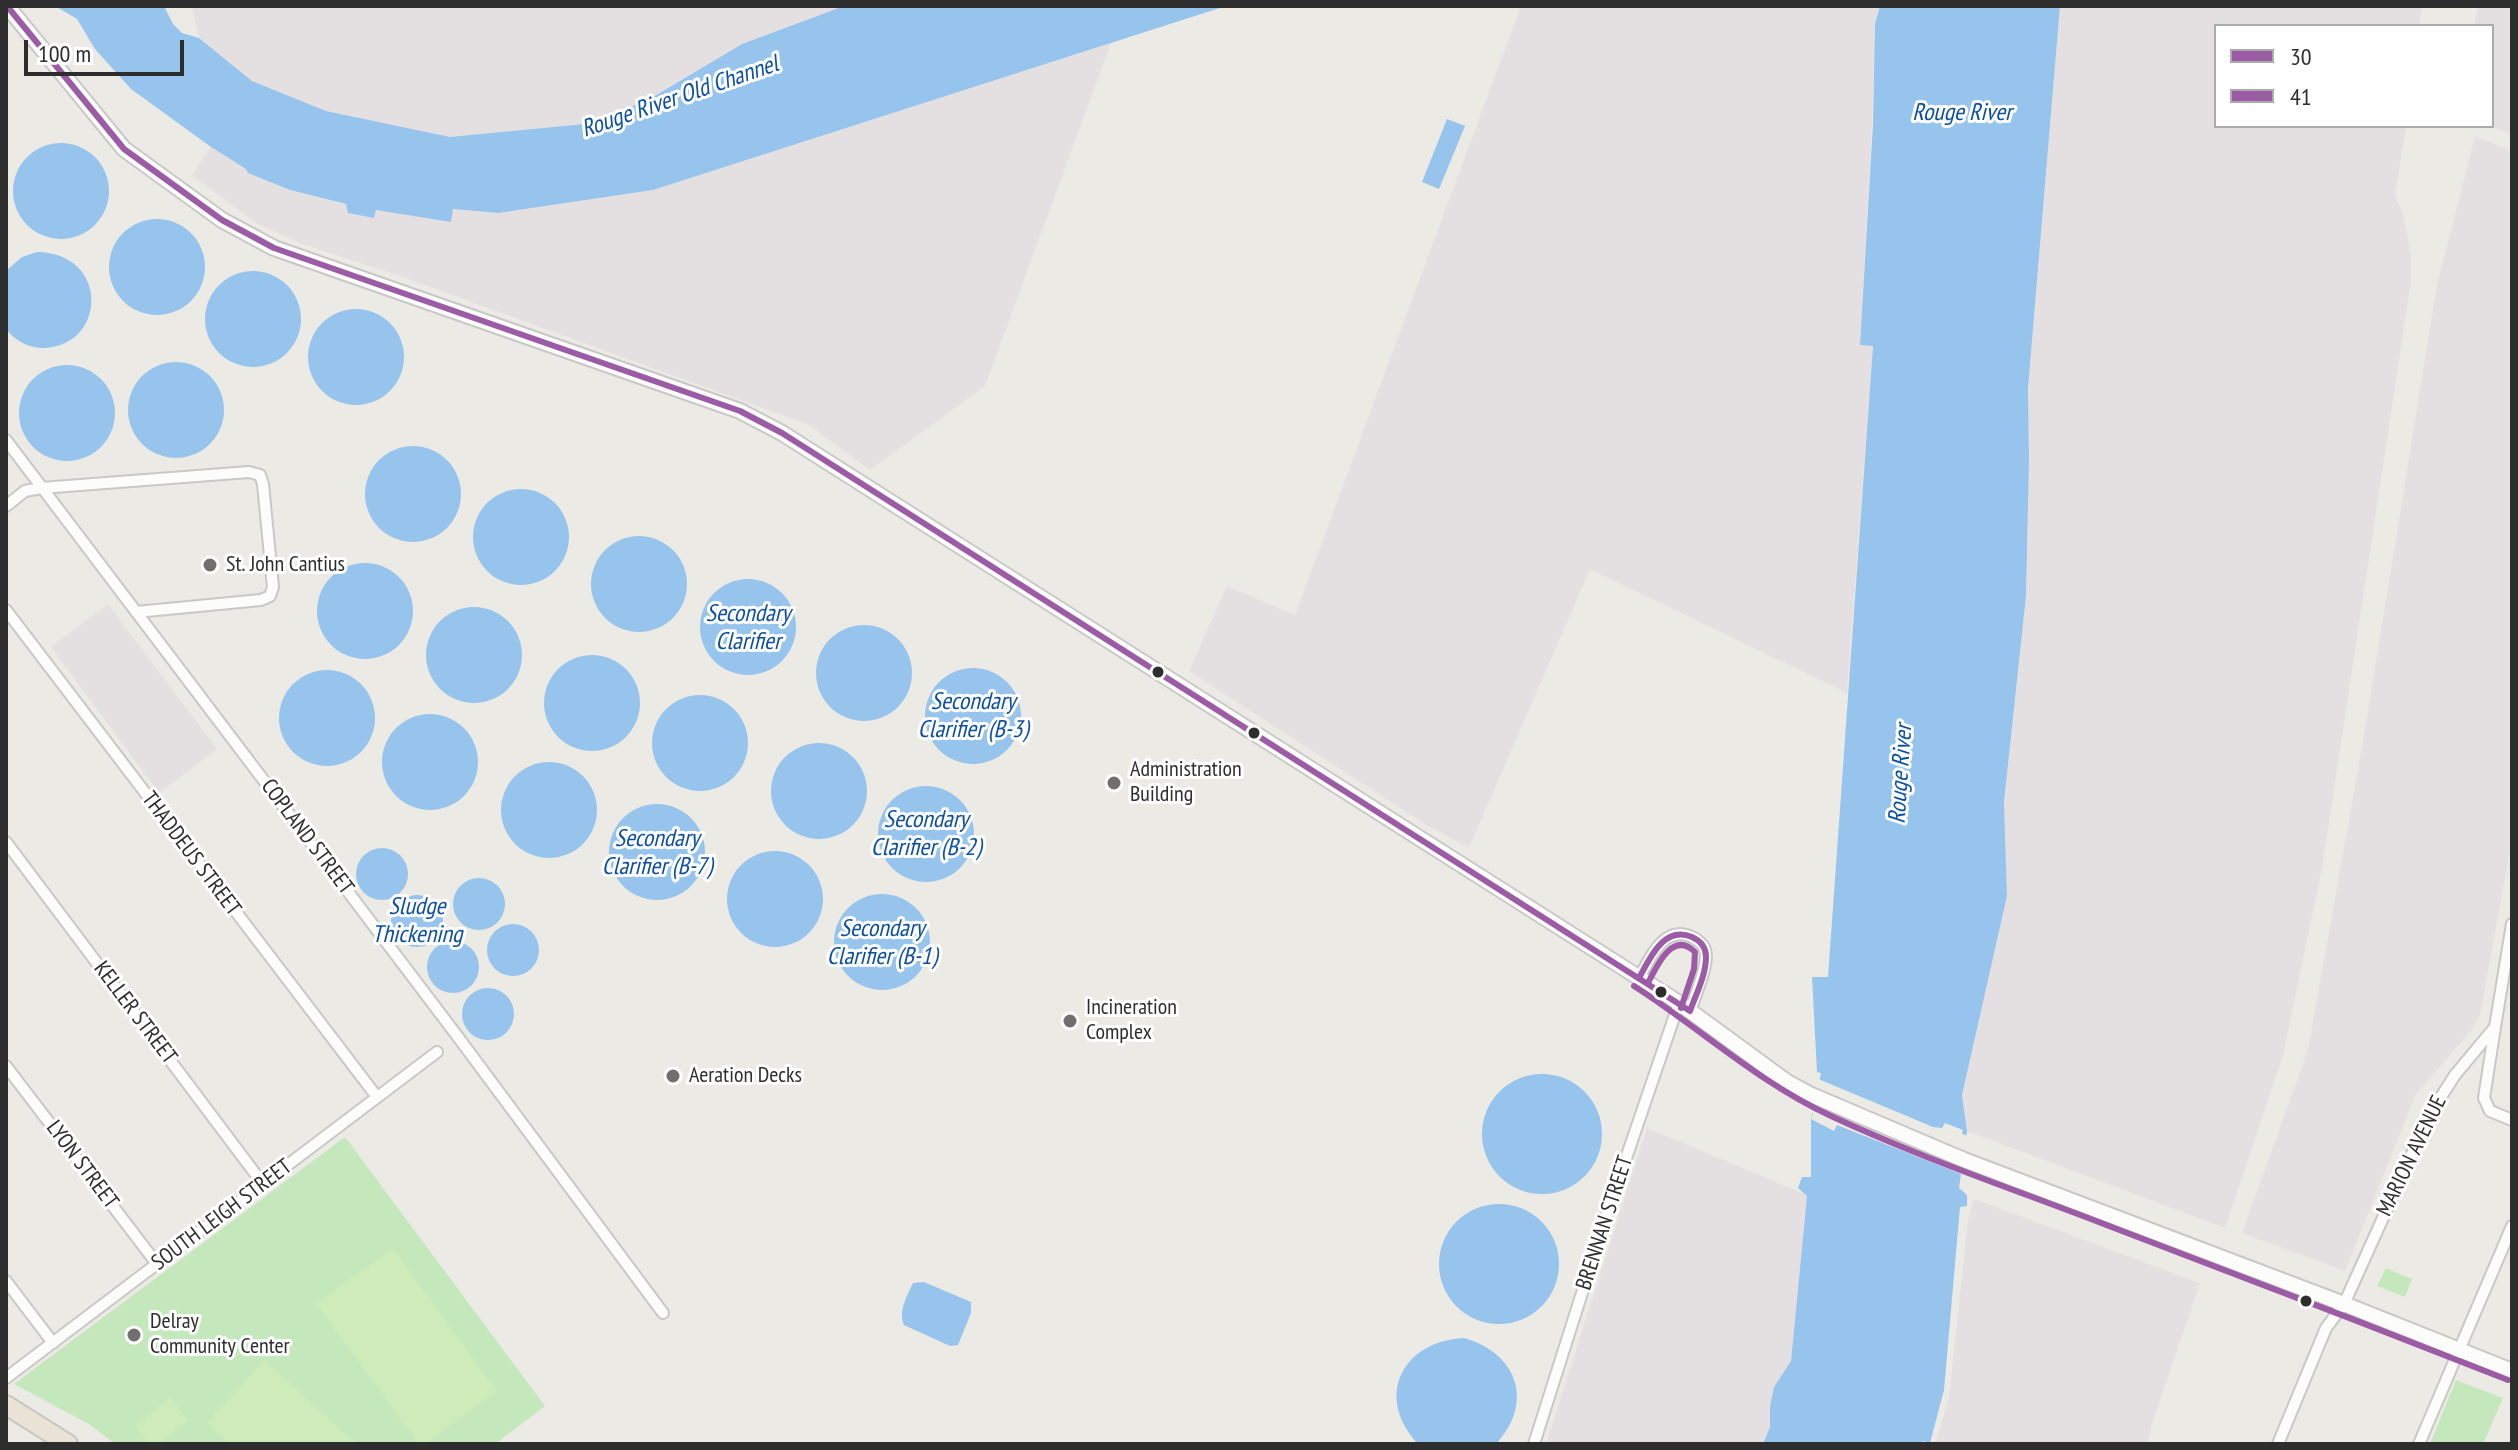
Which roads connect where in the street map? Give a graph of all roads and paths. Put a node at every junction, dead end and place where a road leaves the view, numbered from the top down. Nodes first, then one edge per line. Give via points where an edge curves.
1 (7, 6) edge
2 (6, 440) edge
3 (41, 488) junction
4 (6, 506) edge
5 (6, 610) edge
6 (136, 612) junction
7 (6, 842) edge
8 (2512, 924) edge
9 (1639, 978) junction
10 (1684, 1007) junction
11 (2495, 1027) junction
12 (437, 1052) dead end
13 (6, 1066) edge
14 (377, 1097) junction
15 (2512, 1120) edge
16 (263, 1184) junction
17 (2512, 1226) edge
18 (157, 1264) junction
19 (6, 1281) edge
20 (2344, 1304) junction
21 (663, 1313) dead end
22 (53, 1343) junction
23 (2459, 1350) junction
24 (2512, 1371) edge
25 (6, 1378) edge
26 (6, 1405) edge
27 (68, 1444) edge
28 (1534, 1444) edge
29 (2278, 1444) edge
30 (2419, 1444) edge

1 - 9 main road via 124,149 222,220 274,248 740,411 782,433
2 - 3 street, COPLAND STREET
3 - 4 street via 25,491
3 - 6 street, COPLAND STREET
3 - 6 street via 260,475 270,596
5 - 14 street, THADDEUS STREET
6 - 21 street, COPLAND STREET
7 - 16 street, KELLER STREET
8 - 11 street
9 - 10 main road
9 - 10 street, BRENNAN STREET via 1665,939 1696,939 1705,950 1706,963
10 - 20 main road via 1809,1094 1964,1160
10 - 28 street, BRENNAN STREET via 1608,1211
11 - 15 street via 2484,1098 2490,1111
11 - 20 street, MARION AVENUE via 2430,1114
12 - 14 street, SOUTH LEIGH STREET
13 - 18 street, LYON STREET
14 - 16 street, SOUTH LEIGH STREET
16 - 18 street, SOUTH LEIGH STREET
17 - 23 street
18 - 22 street, SOUTH LEIGH STREET
19 - 22 street
20 - 23 main road
20 - 29 street, MARION AVENUE via 2326,1328
22 - 25 street, SOUTH LEIGH STREET
23 - 24 main road
23 - 30 street
26 - 27 highway

